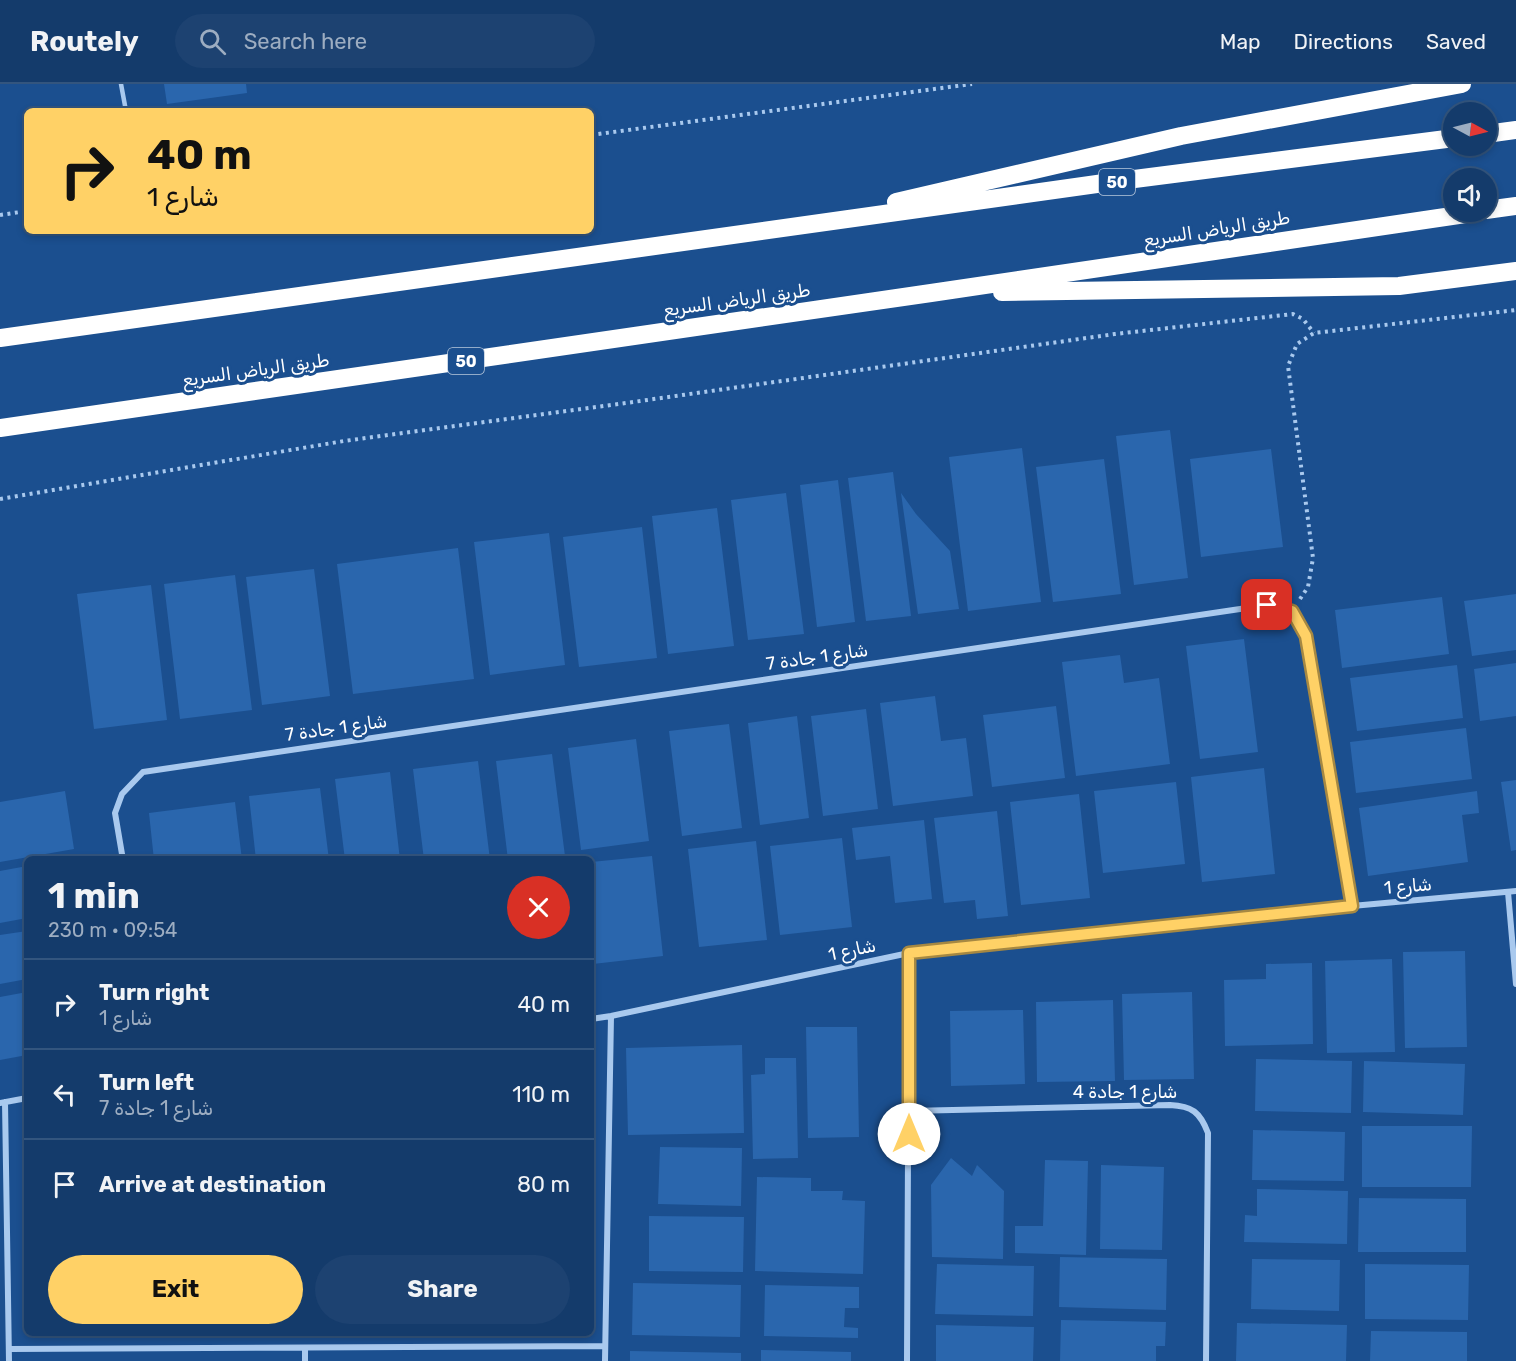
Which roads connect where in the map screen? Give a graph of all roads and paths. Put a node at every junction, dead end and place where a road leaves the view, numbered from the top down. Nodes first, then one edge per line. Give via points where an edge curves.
1 (121, 84) edge
2 (972, 84) edge
3 (1462, 84) edge
4 (125, 108) edge
5 (1516, 130) edge
6 (1497, 133) edge
7 (594, 135) edge
8 (1443, 139) edge
9 (1516, 206) edge
10 (1497, 209) edge
11 (24, 211) edge
12 (0, 215) edge
13 (1443, 217) edge
14 (780, 229) junction
15 (1516, 271) edge
16 (931, 293) junction
17 (1516, 310) edge
18 (1314, 333) junction
19 (0, 338) edge
20 (0, 428) edge
21 (0, 499) edge
22 (1292, 611) junction
23 (122, 856) edge
24 (1516, 891) edge
25 (1508, 892) junction
26 (1352, 906) junction
27 (909, 953) junction
28 (1516, 984) edge
29 (611, 1016) junction
30 (594, 1019) edge
31 (24, 1098) edge
32 (3, 1102) edge
33 (909, 1111) junction
34 (605, 1346) junction
35 (305, 1348) junction
36 (10, 1349) junction
37 (9, 1361) edge
38 (305, 1361) edge
39 (605, 1361) edge
40 (907, 1361) edge
41 (1206, 1361) edge

1 - 4 lane
2 - 7 path
3 - 14 highway via 1181,136
5 - 6 highway
8 - 14 highway, 50
9 - 10 highway
11 - 12 path
13 - 16 highway, طريق الرياض السريع / 50
14 - 19 highway, 50
15 - 16 highway via 1399,286
16 - 20 highway, طريق الرياض السريع / 50
17 - 18 path
18 - 21 path via 1303,319 1293,314 1114,334 344,441
18 - 22 path via 1297,344 1288,366 1313,558 1308,587
22 - 23 street, شارع 1 جادة 7 via 1267,605 143,772 122,794 115,813
22 - 26 street via 1306,636
24 - 25 street, شارع 1
25 - 26 street, شارع 1
25 - 28 street
26 - 27 street, شارع 1
27 - 29 street, شارع 1
27 - 33 street
29 - 30 street, شارع 1
29 - 34 street
31 - 32 street
32 - 36 street
33 - 40 street
33 - 41 street, شارع 1 جادة 4 via 1170,1104 1195,1111 1204,1120 1208,1133
34 - 35 street
34 - 39 street
35 - 36 street
35 - 38 street
36 - 37 street

